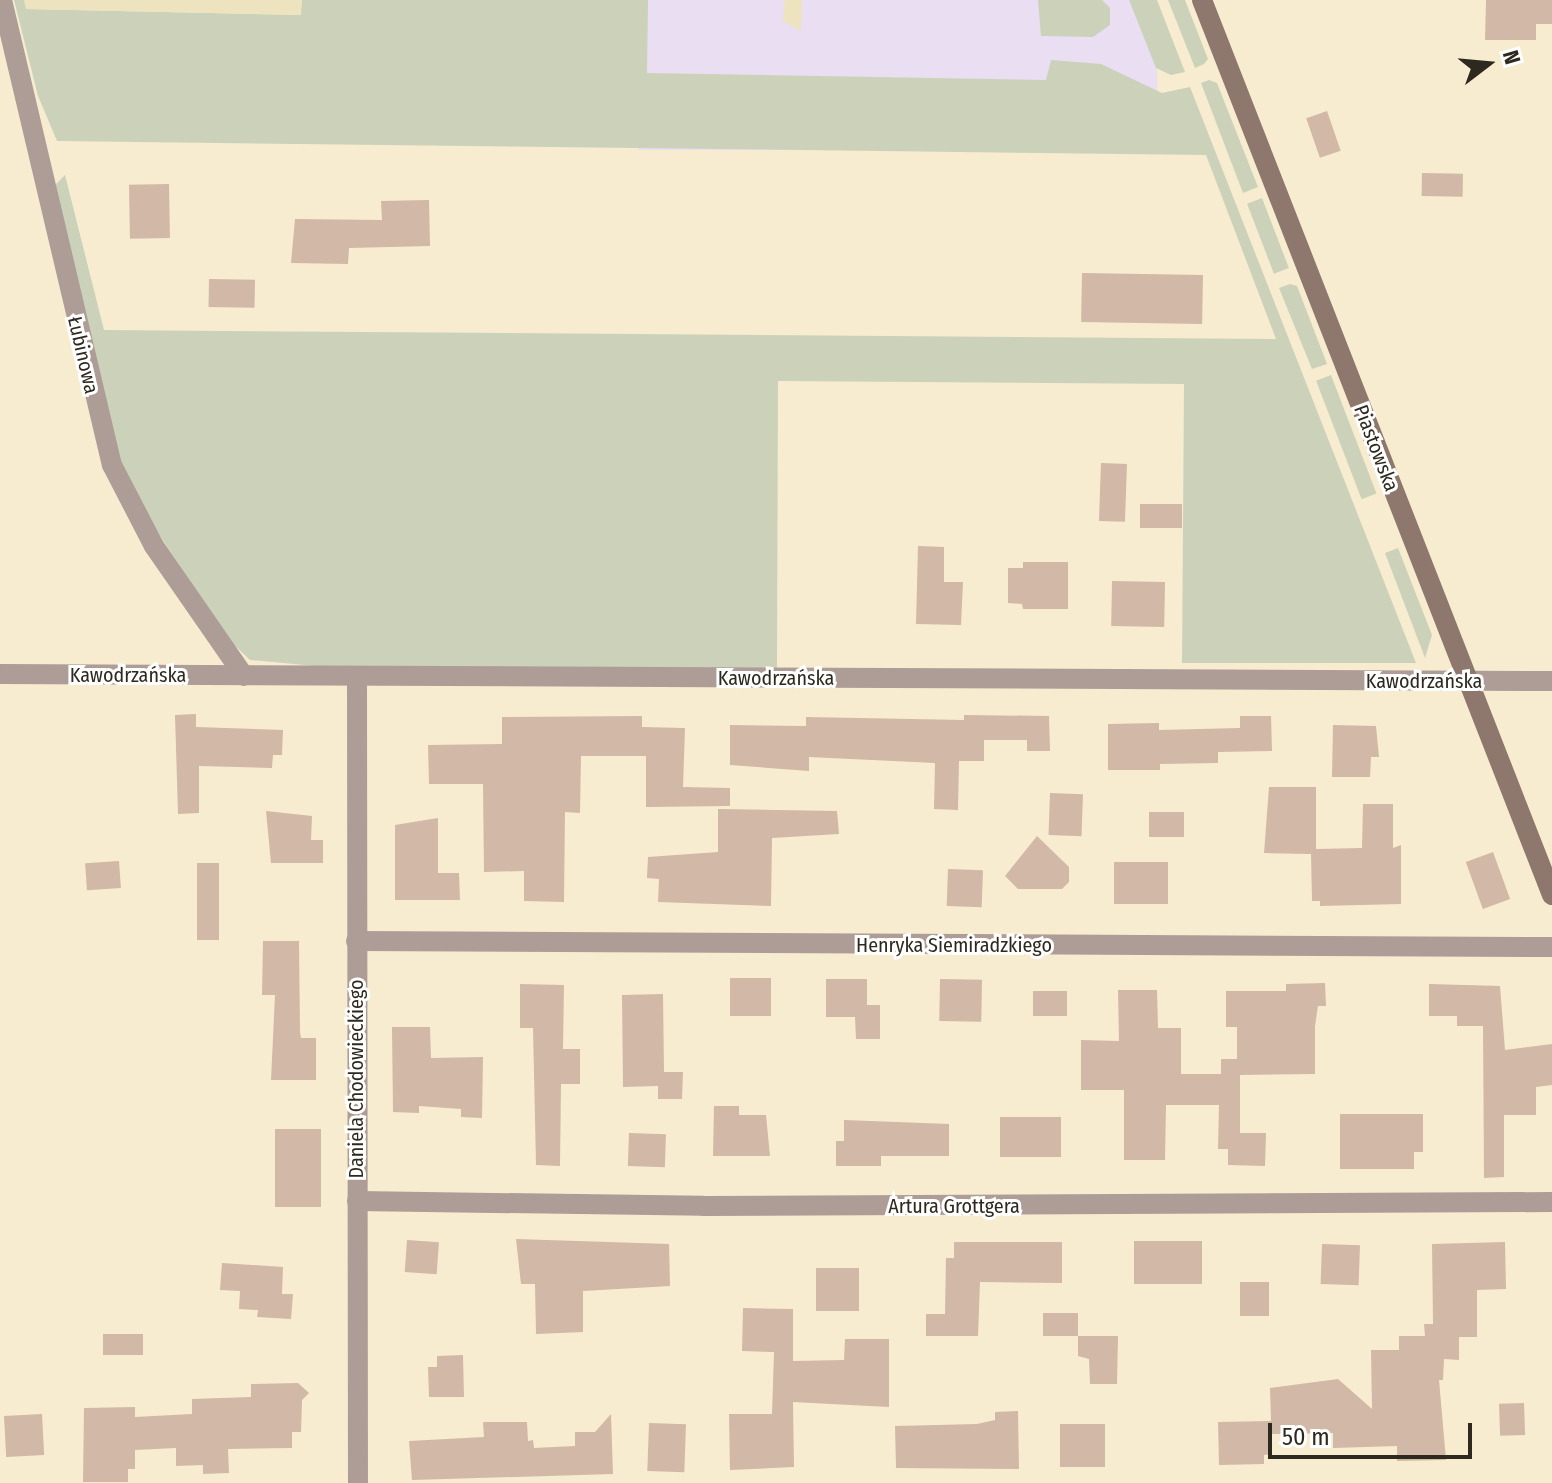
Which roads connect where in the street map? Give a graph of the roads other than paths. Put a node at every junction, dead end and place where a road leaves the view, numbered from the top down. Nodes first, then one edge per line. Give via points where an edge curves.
1 (2, 0) edge
2 (1202, 0) edge
3 (0, 674) edge
4 (244, 676) junction
5 (357, 676) junction
6 (1552, 681) edge
7 (1468, 682) junction
8 (1552, 895) edge
9 (356, 941) junction
10 (1552, 947) edge
11 (357, 1201) junction
12 (1552, 1202) edge
13 (358, 1483) edge

1 - 4 street, Łubinowa via 112,465 154,546
2 - 7 street, Piastowska
3 - 4 street, Kawodrzańska
4 - 5 street, Kawodrzańska
5 - 7 street, Kawodrzańska
5 - 9 street, Daniela Chodowieckiego
6 - 7 street, Kawodrzańska
7 - 8 street, Piastowska
9 - 10 street, Henryka Siemiradzkiego
9 - 11 street, Daniela Chodowieckiego
11 - 12 street, Artura Grottgera via 894,1206
11 - 13 street, Daniela Chodowieckiego

